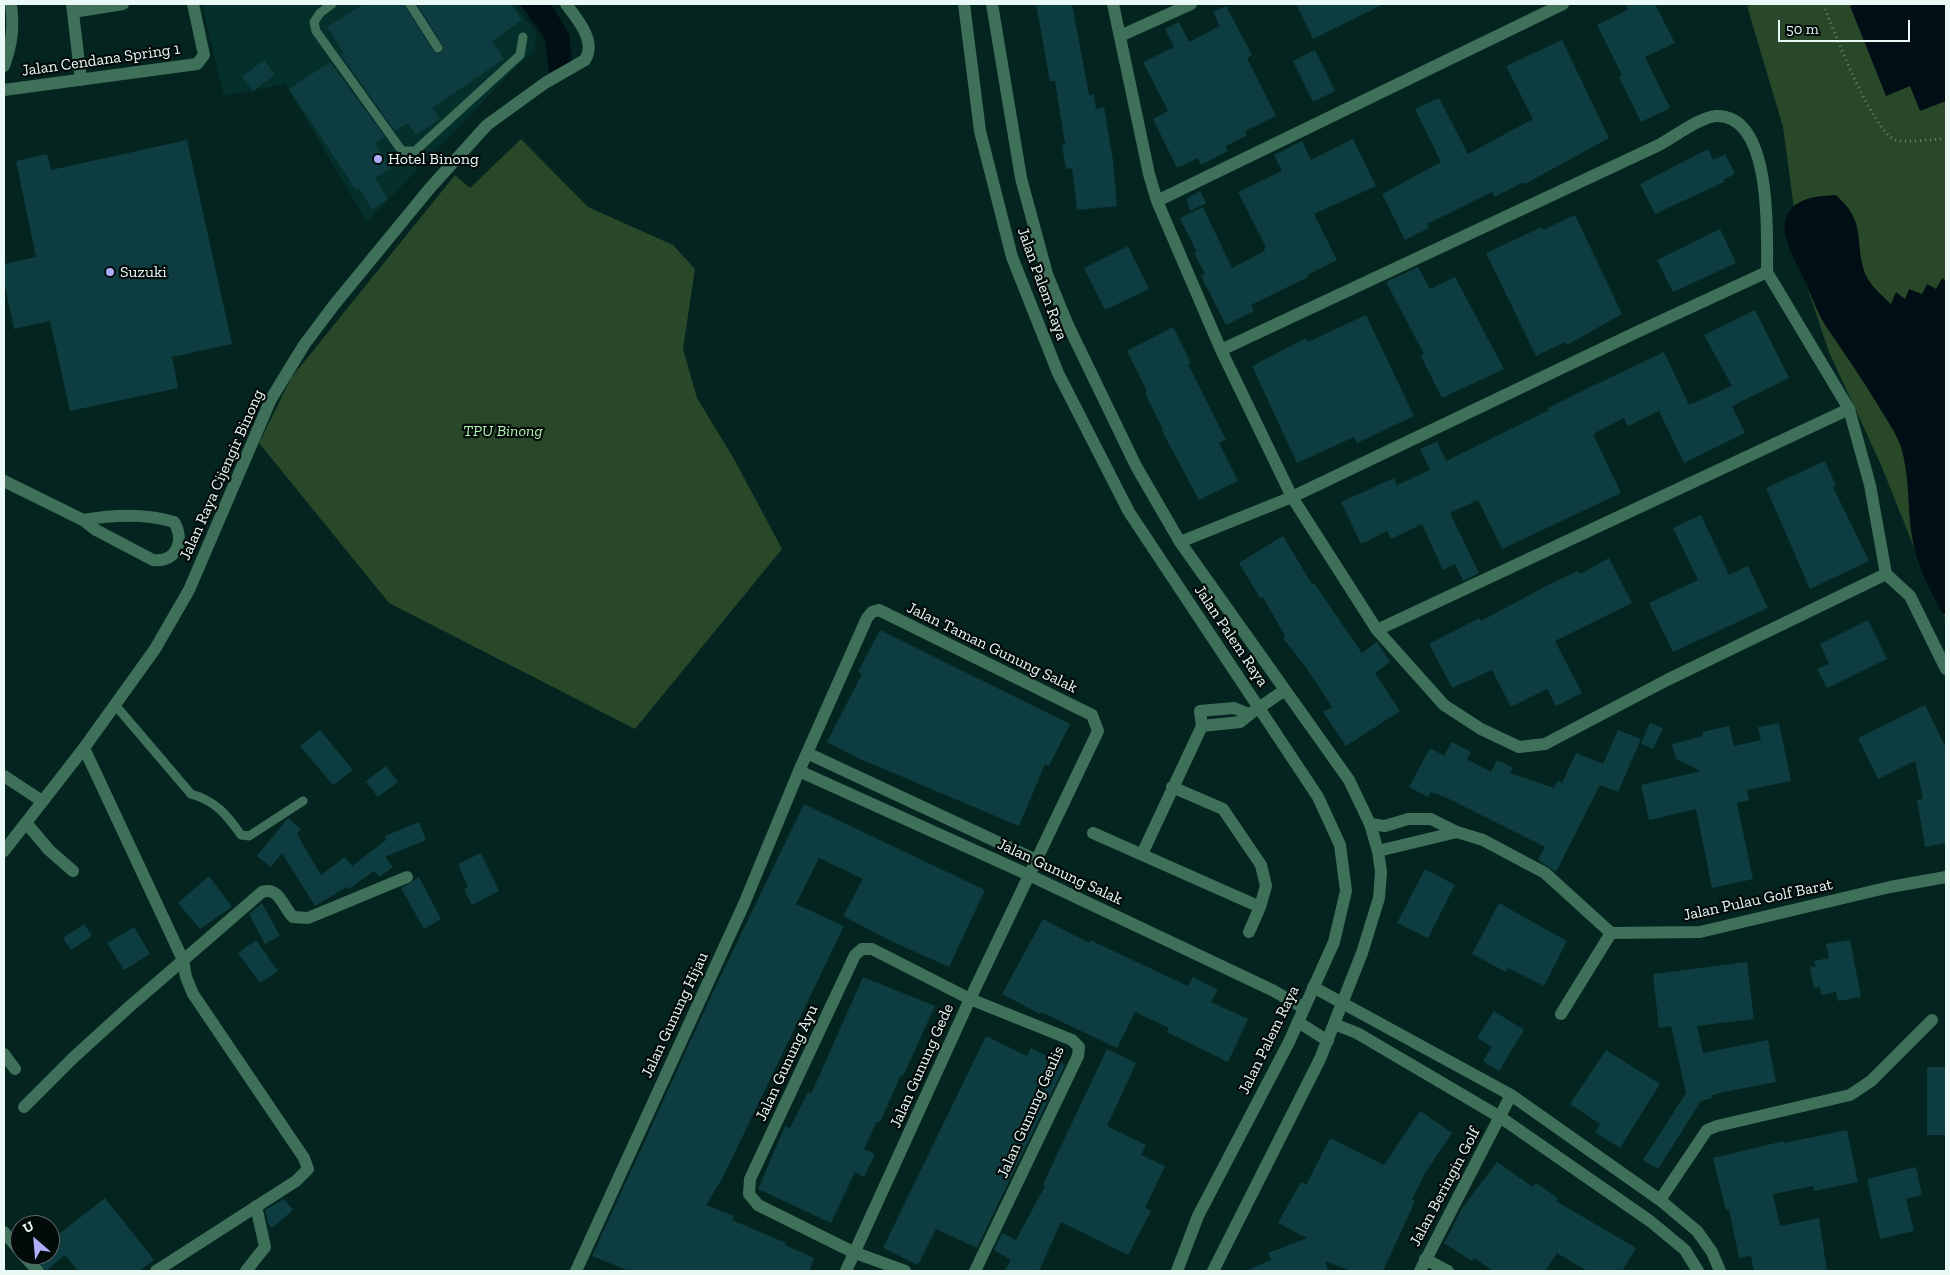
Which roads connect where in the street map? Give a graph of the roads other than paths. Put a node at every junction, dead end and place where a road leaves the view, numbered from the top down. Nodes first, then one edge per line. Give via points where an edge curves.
1 (11, 4) edge
2 (123, 4) edge
3 (193, 4) edge
4 (332, 4) edge
5 (410, 4) edge
6 (566, 4) edge
7 (964, 4) edge
8 (992, 4) edge
9 (1114, 4) edge
10 (1191, 4) edge
11 (1563, 4) edge
12 (72, 8) edge
13 (524, 36) dead end
14 (1120, 36) junction
15 (438, 48) dead end
16 (4, 66) edge
17 (81, 80) junction
18 (4, 90) edge
19 (1157, 201) junction
20 (1767, 272) junction
21 (1221, 350) junction
22 (1848, 409) junction
23 (4, 481) edge
24 (1292, 497) junction
25 (83, 520) junction
26 (1180, 542) junction
27 (1886, 574) junction
28 (1377, 630) junction
29 (1946, 669) edge
30 (1286, 690) junction
31 (116, 706) junction
32 (1255, 711) junction
33 (1202, 726) junction
34 (84, 748) junction
35 (807, 753) junction
36 (799, 771) junction
37 (4, 776) edge
38 (1172, 787) junction
39 (42, 801) junction
40 (303, 801) dead end
41 (27, 824) junction
42 (1370, 824) junction
43 (1458, 832) junction
44 (1094, 833) dead end
45 (4, 851) edge
46 (1378, 851) junction
47 (1142, 854) junction
48 (1036, 860) junction
49 (73, 870) dead end
50 (1029, 875) junction
51 (1946, 876) edge
52 (407, 877) dead end
53 (1260, 907) junction
54 (1249, 932) dead end
55 (1610, 933) junction
56 (182, 960) junction
57 (1313, 987) junction
58 (970, 999) junction
59 (1343, 1002) junction
60 (1304, 1008) junction
61 (1561, 1014) dead end
62 (1932, 1020) dead end
63 (1298, 1022) junction
64 (1334, 1024) junction
65 (1328, 1041) junction
66 (4, 1054) edge
67 (15, 1069) dead end
68 (1511, 1095) junction
69 (24, 1107) dead end
70 (1500, 1117) junction
71 (1660, 1200) junction
72 (256, 1206) junction
73 (854, 1252) junction
74 (1425, 1259) junction
75 (1217, 1268) edge
76 (156, 1271) edge
77 (246, 1271) edge
78 (576, 1271) edge
79 (846, 1271) edge
80 (905, 1271) edge
81 (975, 1271) edge
82 (1177, 1271) edge
83 (1420, 1271) edge
84 (1448, 1271) edge
85 (1698, 1271) edge
86 (1720, 1271) edge

1 - 16 street via 14,24
2 - 12 street
3 - 17 street, Jalan Cendana Spring 1 via 204,55 197,64
4 - 13 lane via 314,22 316,31 402,151 415,151 520,55
5 - 15 lane
6 - 31 street, Jalan Raya Cijengir Binong via 582,26 588,40 588,55 581,64 545,83 486,125 453,160 304,345 271,399 189,590 155,649
7 - 32 street, Jalan Palem Raya via 982,140 1012,257 1058,373 1129,512
8 - 26 street, Jalan Palem Raya via 1021,178 1047,274 1136,466
9 - 14 street
10 - 14 street
11 - 19 street
12 - 17 street
14 - 19 street
17 - 18 street, Jalan Cendana Spring 1
19 - 21 street
20 - 21 street via 1767,208 1759,158 1738,122 1718,116 1707,118 1650,149
20 - 22 street
20 - 24 street
21 - 24 street
22 - 27 street via 1870,485
22 - 28 street
23 - 25 street
24 - 26 street
24 - 28 street
25 - 25 street via 104,516 158,517 174,522 180,535 178,550 169,559 153,560
26 - 30 street, Jalan Palem Raya
27 - 28 street via 1667,680 1545,744 1530,747 1519,747 1481,729 1444,705
27 - 29 street via 1910,596
30 - 32 street
30 - 42 street, Jalan Palem Raya via 1349,780
31 - 34 street, Jalan Raya Cijengir Binong
31 - 40 lane via 191,794 203,797 220,808 241,835 249,836
32 - 33 street via 1240,722
32 - 33 street via 1234,708 1200,711
32 - 57 street, Jalan Palem Raya via 1318,797 1340,845 1346,891 1334,942
33 - 38 street
34 - 39 street, Jalan Raya Cijengir Binong
34 - 56 street
35 - 36 street, Jalan Gunung Hijau
35 - 48 street, Jalan Gunung Salak
35 - 48 street, Jalan Taman Gunung Salak via 867,618 880,610 1092,715 1096,720 1096,736
36 - 50 street, Jalan Gunung Salak
36 - 78 street, Jalan Gunung Hijau via 744,904
37 - 39 street
38 - 47 street
38 - 53 street via 1223,809 1261,865 1266,886
39 - 41 street, Jalan Raya Cijengir Binong
41 - 45 street, Jalan Raya Cijengir Binong
41 - 49 street via 49,850
42 - 43 street via 1385,826 1413,819 1431,819
42 - 46 street, Jalan Palem Raya
43 - 46 street
43 - 55 street via 1483,840 1546,873
44 - 47 street
46 - 59 street, Jalan Palem Raya via 1381,872 1379,898
47 - 53 street
48 - 50 street, Jalan Gunung Gede
50 - 58 street, Jalan Gunung Gede
50 - 60 street, Jalan Gunung Salak
51 - 55 street, Jalan Pulau Golf Barat via 1700,932
52 - 56 street via 308,918 293,917 276,893 270,890 262,892
53 - 54 street
55 - 61 street
56 - 69 street
56 - 72 street via 193,994 307,1167 301,1178
57 - 59 street
57 - 60 street, Jalan Palem Raya
58 - 73 street, Jalan Gunung Gede
58 - 73 street, Jalan Gunung Ayu via 872,949 862,949 855,955 754,1170 749,1194 758,1205
58 - 81 street, Jalan Gunung Geulis via 1072,1040 1079,1047 1078,1056
59 - 64 street, Jalan Palem Raya
59 - 68 street
60 - 63 street, Jalan Palem Raya
62 - 71 street via 1871,1081 1850,1095 1707,1130
63 - 65 street
63 - 82 street, Jalan Palem Raya via 1198,1216
64 - 65 street, Jalan Palem Raya
64 - 70 street via 1357,1033
65 - 75 street, Jalan Palem Raya
66 - 67 street
68 - 70 street, Jalan Beringin Golf
68 - 71 street
70 - 74 street, Jalan Beringin Golf
70 - 85 street via 1650,1221 1685,1250
71 - 86 street via 1697,1231 1712,1252
72 - 76 street
72 - 77 street via 265,1247
73 - 79 street, Jalan Gunung Gede
73 - 80 street
74 - 83 street, Jalan Beringin Golf
74 - 84 street

